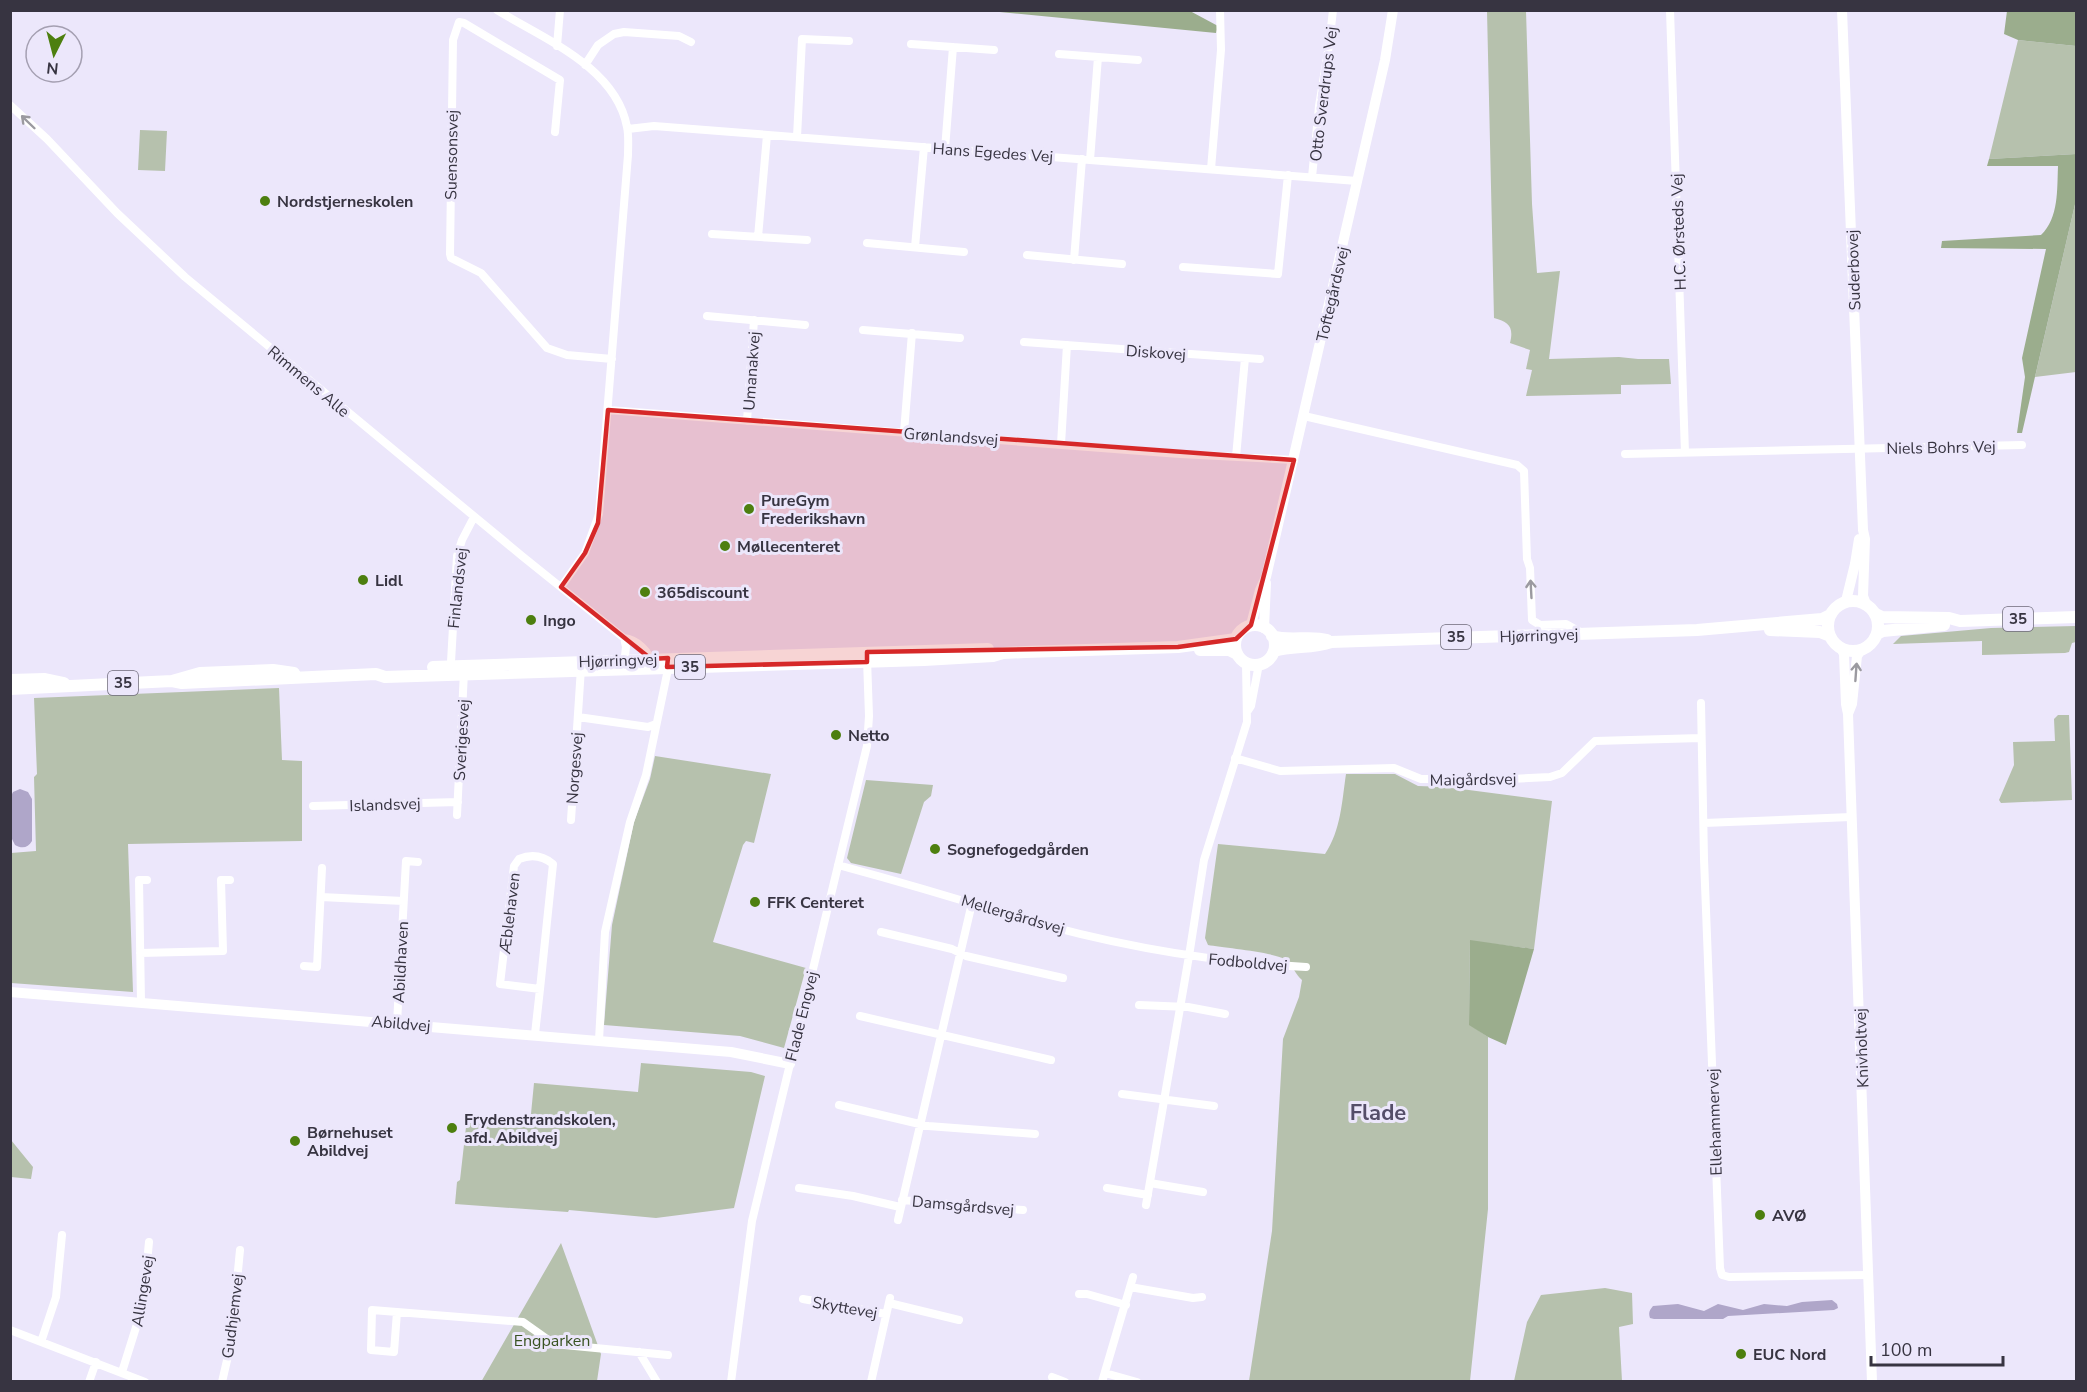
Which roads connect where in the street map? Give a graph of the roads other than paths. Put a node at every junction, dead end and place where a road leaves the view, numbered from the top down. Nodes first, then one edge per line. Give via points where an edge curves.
1 (497, 10) edge
2 (560, 10) edge
3 (1220, 10) edge
4 (1333, 10) edge
5 (1393, 10) edge
6 (1670, 10) edge
7 (1842, 10) edge
8 (849, 41) dead end
9 (691, 42) dead end
10 (911, 44) dead end
11 (557, 46) junction
12 (953, 47) junction
13 (994, 50) dead end
14 (1059, 54) dead end
15 (1098, 57) junction
16 (1138, 60) dead end
17 (585, 64) junction
18 (10, 105) edge
19 (628, 129) junction
20 (555, 132) dead end
21 (767, 135) junction
22 (797, 137) junction
23 (924, 147) junction
24 (945, 148) junction
25 (1086, 160) junction
26 (1211, 169) junction
27 (1288, 175) junction
28 (1312, 177) junction
29 (1358, 181) junction
30 (712, 234) dead end
31 (758, 237) junction
32 (807, 240) dead end
33 (867, 243) dead end
34 (915, 247) junction
35 (964, 252) dead end
36 (1027, 255) dead end
37 (1074, 260) junction
38 (1122, 264) dead end
39 (1183, 267) dead end
40 (707, 316) dead end
41 (754, 320) junction
42 (805, 325) dead end
43 (863, 330) dead end
44 (912, 333) junction
45 (960, 338) dead end
46 (1024, 342) dead end
47 (1067, 345) junction
48 (1245, 358) junction
49 (612, 359) junction
50 (1260, 359) dead end
51 (608, 410) junction
52 (1304, 416) junction
53 (747, 421) junction
54 (904, 432) junction
55 (1061, 444) junction
56 (2022, 445) dead end
57 (1860, 449) junction
58 (1685, 453) junction
59 (1624, 454) dead end
60 (1236, 457) junction
61 (1294, 460) junction
62 (474, 517) junction
63 (1863, 530) junction
64 (1266, 577) junction
65 (561, 587) junction
66 (1846, 601) junction
67 (1866, 604) junction
68 (1876, 614) junction
69 (1830, 615) junction
70 (2076, 617) edge
71 (1960, 621) junction
72 (1251, 626) junction
73 (1748, 627) junction
74 (1268, 632) junction
75 (1582, 633) junction
76 (1877, 634) junction
77 (1830, 636) junction
78 (624, 638) junction
79 (1236, 639) junction
80 (1330, 642) junction
81 (1178, 647) junction
82 (1840, 648) junction
83 (1861, 650) junction
84 (1274, 651) junction
85 (867, 657) junction
86 (1247, 660) junction
87 (450, 662) dead end
88 (651, 663) junction
89 (667, 663) junction
90 (623, 664) junction
91 (581, 666) junction
92 (464, 670) junction
93 (10, 680) edge
94 (74, 685) junction
95 (10, 689) edge
96 (1701, 703) dead end
97 (1848, 714) junction
98 (578, 717) junction
99 (656, 724) junction
100 (1701, 738) junction
101 (1235, 758) junction
102 (458, 802) junction
103 (313, 806) dead end
104 (457, 815) dead end
105 (1851, 817) junction
106 (571, 820) dead end
107 (1704, 823) junction
108 (418, 862) dead end
109 (838, 865) junction
110 (322, 868) dead end
111 (147, 880) dead end
112 (230, 880) dead end
113 (321, 897) junction
114 (403, 901) junction
115 (972, 903) junction
116 (881, 933) dead end
117 (140, 953) junction
118 (960, 953) junction
119 (1189, 956) junction
120 (304, 966) dead end
121 (1306, 967) dead end
122 (1063, 978) dead end
123 (540, 988) junction
124 (10, 992) edge
125 (141, 1002) junction
126 (1139, 1005) dead end
127 (1180, 1008) junction
128 (1226, 1014) dead end
129 (860, 1016) dead end
130 (397, 1023) junction
131 (535, 1034) junction
132 (941, 1035) junction
133 (599, 1040) junction
134 (1051, 1060) dead end
135 (790, 1064) junction
136 (1122, 1094) dead end
137 (1164, 1099) junction
138 (839, 1105) dead end
139 (1214, 1106) dead end
140 (920, 1124) junction
141 (1035, 1134) dead end
142 (1150, 1183) junction
143 (799, 1188) dead end
144 (1107, 1188) dead end
145 (1203, 1192) dead end
146 (1148, 1195) junction
147 (901, 1204) junction
148 (1146, 1205) dead end
149 (1023, 1210) dead end
150 (898, 1220) dead end
151 (62, 1236) dead end
152 (149, 1242) dead end
153 (240, 1250) dead end
154 (1868, 1275) junction
155 (1133, 1277) dead end
156 (1130, 1287) junction
157 (1079, 1294) dead end
158 (1202, 1297) dead end
159 (803, 1299) dead end
160 (1126, 1305) junction
161 (397, 1312) junction
162 (886, 1314) junction
163 (959, 1320) dead end
164 (10, 1330) edge
165 (41, 1342) junction
166 (639, 1352) junction
167 (668, 1355) dead end
168 (96, 1362) junction
169 (122, 1372) junction
170 (1052, 1377) dead end
171 (1103, 1377) edge
172 (89, 1382) edge
173 (145, 1382) edge
174 (222, 1382) edge
175 (657, 1382) edge
176 (732, 1382) edge
177 (871, 1382) edge
178 (1065, 1382) edge
179 (1137, 1382) edge
180 (1872, 1382) edge

1 - 11 street
2 - 11 street
3 - 26 street via 1221,50
4 - 28 street, Otto Sverdrups Vej
5 - 29 street, Toftegårdsvej
6 - 58 street, H.C. Ørsteds Vej
7 - 57 street, Suderbovej
8 - 22 street via 802,39
9 - 17 street via 679,36 614,34 598,45
10 - 12 street
11 - 17 street
12 - 13 street
12 - 24 street
14 - 15 street
15 - 16 street
15 - 25 street
17 - 19 street via 611,90
62 -> 18 street, Rimmens Alle via 185,277
19 - 21 street, Hans Egedes Vej via 654,126
19 - 49 street
20 - 49 street, Suensonsvej via 560,81 459,22 453,40 450,254 481,273 547,348 567,355
21 - 22 street, Hans Egedes Vej
21 - 31 street
22 - 23 street, Hans Egedes Vej
23 - 24 street, Hans Egedes Vej
23 - 34 street
24 - 25 street, Hans Egedes Vej
25 - 26 street, Hans Egedes Vej
25 - 37 street
26 - 27 street, Hans Egedes Vej
27 - 28 street, Hans Egedes Vej
27 - 39 street via 1278,274
28 - 29 street, Hans Egedes Vej
29 - 52 street, Toftegårdsvej
30 - 31 street
31 - 32 street
33 - 34 street
34 - 35 street
36 - 37 street
37 - 38 street
40 - 41 street, Umanakvej
41 - 42 street, Umanakvej
41 - 53 street, Umanakvej
43 - 44 street
44 - 45 street
44 - 54 street
46 - 47 street, Diskovej
47 - 48 street, Diskovej
47 - 55 street
48 - 50 street, Diskovej
48 - 60 street
49 - 51 street
51 - 53 street, Grønlandsvej
51 - 65 street via 598,523 585,553
52 - 61 street, Toftegårdsvej
75 -> 52 street via 1566,624 1540,625 1532,620 1524,471 1517,465
53 - 54 street, Grønlandsvej
54 - 55 street, Grønlandsvej
55 - 60 street, Grønlandsvej
56 - 57 street, Niels Bohrs Vej
57 - 58 street
57 - 63 street, Suderbovej
58 - 59 street
60 - 61 street, Grønlandsvej
61 - 64 street, Toftegårdsvej
62 - 65 street, Rimmens Alle
62 - 87 street, Finlandsvej via 457,556
63 - 66 street, Suderbovej
63 - 67 street, Suderbovej
64 - 72 street, Toftegårdsvej
64 - 74 street, Toftegårdsvej
65 - 78 street, Rimmens Alle
66 - 67 main road
66 - 69 main road, 35
67 - 68 main road
68 - 71 main road, 35
68 - 76 main road
69 - 73 main road, Hjørringvej / 35
69 - 77 main road
70 - 71 main road, 35
71 - 76 main road, 35
72 - 74 main road, 35
72 - 79 main road
73 - 75 main road, Hjørringvej / 35
73 - 77 main road, Hjørringvej / 35
74 - 80 main road, Hjørringvej / 35 via 1278,638
74 - 84 main road
75 - 80 main road, Hjørringvej / 35
76 - 83 main road
77 - 82 main road
78 - 88 street, Rimmens Alle via 642,648
78 - 90 street
79 - 81 main road, Hjørringvej / 35
79 - 86 main road
80 - 84 main road, Hjørringvej / 35
81 - 85 main road, Hjørringvej / 35 via 993,656
81 - 86 main road, Hjørringvej / 35 via 1229,650
82 - 83 main road
82 - 97 street, Knivholtvej via 1844,654
97 -> 83 street, Knivholtvej
84 - 86 main road via 1270,657
85 - 89 main road, Hjørringvej / 35
85 - 109 street, Flade Engvej via 867,746
86 - 101 street via 1247,712
88 - 89 main road, Hjørringvej / 35
88 - 90 main road, Hjørringvej / 35
89 - 99 street
90 - 91 main road, Hjørringvej / 35
91 - 92 main road, Hjørringvej / 35
91 - 98 street, Norgesvej
92 - 94 main road, Hjørringvej / 35 via 385,677 313,677 245,670 200,673 172,681
92 - 102 street, Sverigesvej
93 - 94 main road, Hjørringvej / 35 via 45,679
94 - 95 main road, Hjørringvej / 35
96 - 100 street, Ellehammervej
97 - 105 street, Knivholtvej
98 - 99 street, Norgesvej via 648,727
98 - 106 street, Norgesvej
99 - 133 street via 605,932
100 - 101 street, Maigårdsvej via 1594,741 1562,773 1510,779 1421,779 1394,768 1280,771
100 - 107 street, Ellehammervej
101 - 119 street via 1204,860
102 - 103 street, Islandsvej
102 - 104 street, Sverigesvej
105 - 107 street
105 - 154 street, Knivholtvej
107 - 154 street, Ellehammervej via 1722,1275
108 - 114 street, Abildhaven via 406,861
109 - 115 street, Mellergårdsvej
109 - 135 street, Flade Engvej
110 - 113 street
111 - 117 street via 139,880
112 - 117 street via 221,880 223,951
113 - 114 street, Abildhaven
113 - 120 street via 317,967
114 - 130 street, Abildhaven
115 - 118 street, Damsgårdsvej
115 - 119 street, Mellergårdsvej
116 - 118 street
117 - 125 street
118 - 122 street
118 - 132 street, Damsgårdsvej
119 - 121 street, Fodboldvej
119 - 127 street
123 - 123 street, Æblehaven via 500,984 514,866 519,859 533,855 553,864
123 - 131 street, Æblehaven
124 - 125 street, Abildvej
125 - 130 street, Abildvej
126 - 127 street
127 - 128 street
127 - 137 street
129 - 132 street
130 - 131 street, Abildvej
131 - 133 street, Abildvej
132 - 134 street
132 - 140 street, Damsgårdsvej
133 - 135 street, Abildvej via 731,1052
135 - 176 street, Flade Engvej via 752,1221
136 - 137 street
137 - 139 street
137 - 142 street
138 - 140 street
140 - 141 street
140 - 147 street, Damsgårdsvej
142 - 145 street
142 - 146 street
143 - 147 street, Damsgårdsvej
144 - 146 street
146 - 148 street
147 - 149 street, Damsgårdsvej
147 - 150 street, Damsgårdsvej
151 - 165 street via 56,1297
152 - 169 street, Allingevej via 143,1305
153 - 174 street, Gudhjemvej via 231,1343
154 - 180 street, Knivholtvej
155 - 156 street
156 - 158 street
156 - 160 street
157 - 160 street
159 - 162 street, Skyttevej
160 - 171 street
161 - 161 street via 372,1310 370,1350 394,1352
161 - 166 street via 523,1322 554,1344
162 - 163 street, Skyttevej via 890,1301
162 - 177 street, Skyttevej
164 - 165 street
165 - 168 street
166 - 167 street
166 - 175 street
168 - 169 street
168 - 172 street
169 - 173 street
170 - 178 street
171 - 179 street

